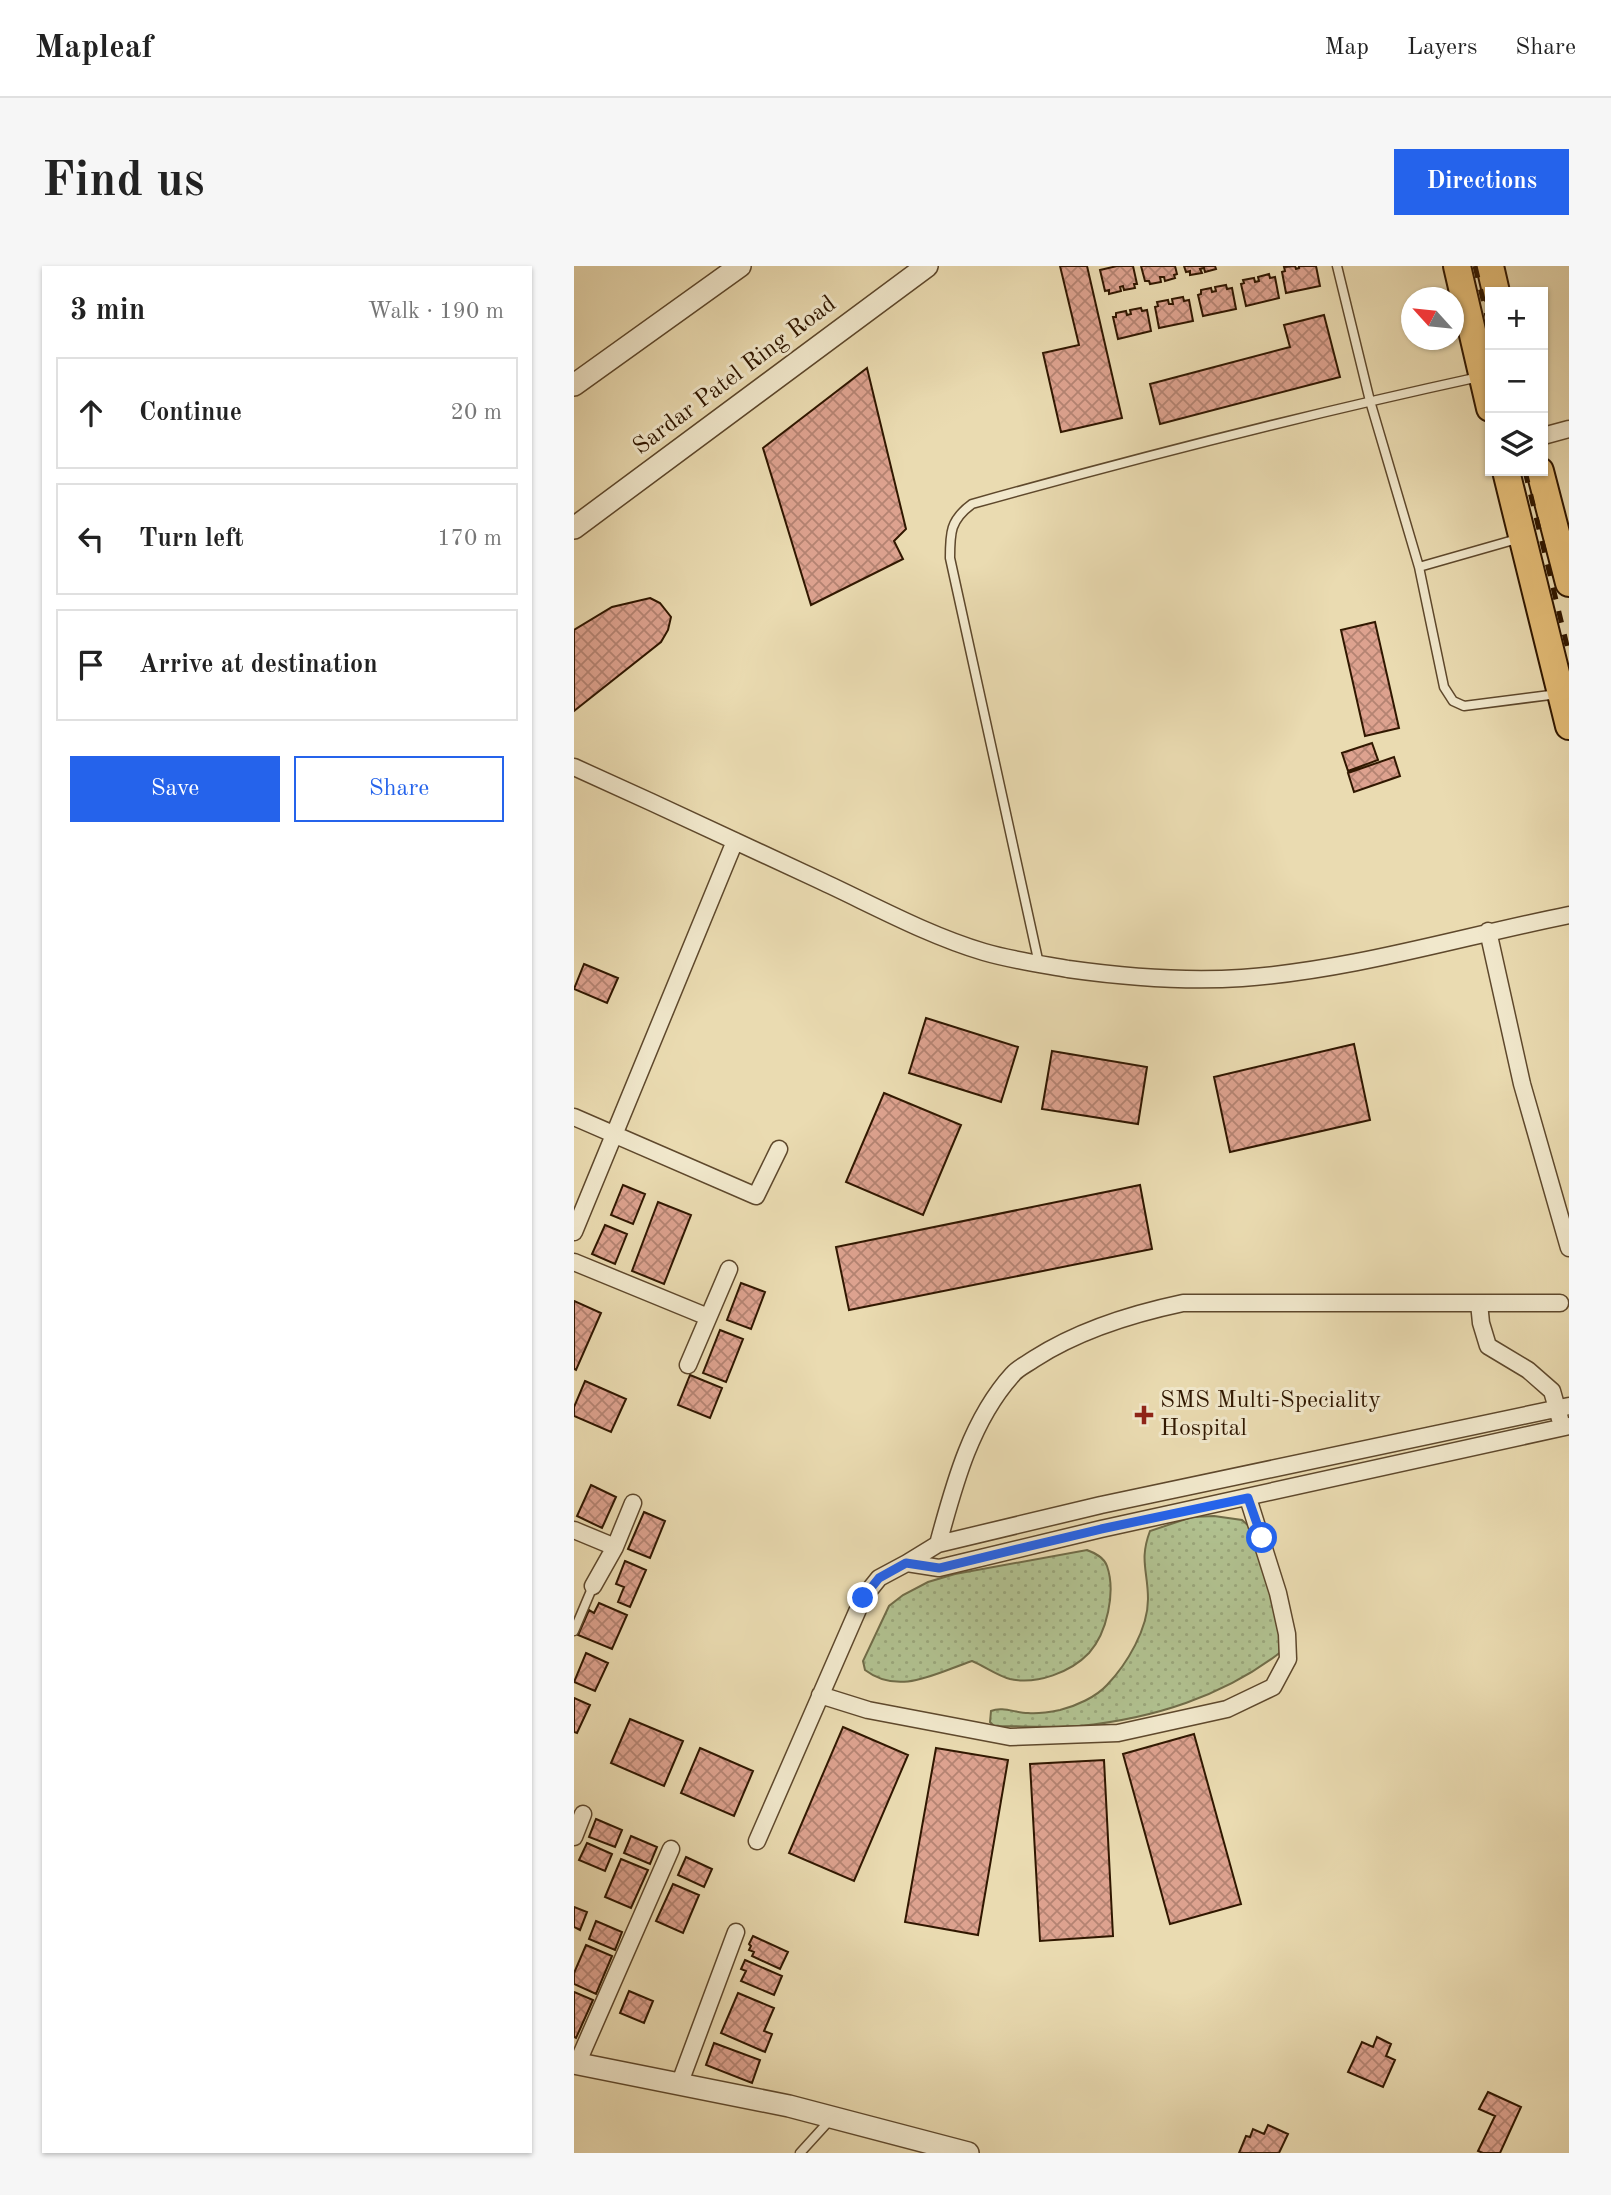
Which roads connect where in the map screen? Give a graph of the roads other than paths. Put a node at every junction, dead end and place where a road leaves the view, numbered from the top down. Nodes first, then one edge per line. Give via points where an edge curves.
1 (740, 266) edge
2 (927, 266) edge
3 (1337, 266) edge
4 (1457, 266) edge
5 (1490, 266) edge
6 (1495, 287) edge
7 (1482, 376) junction
8 (574, 385) edge
9 (1485, 388) edge
10 (1370, 401) junction
11 (1569, 429) edge
12 (1548, 435) edge
13 (1507, 476) edge
14 (1542, 476) edge
15 (574, 528) edge
16 (1523, 537) junction
17 (1419, 568) junction
18 (1569, 583) edge
19 (1561, 694) junction
20 (1569, 726) edge
21 (574, 767) edge
22 (735, 841) junction
23 (1569, 915) edge
24 (1488, 931) junction
25 (1039, 964) junction
26 (574, 1117) edge
27 (614, 1135) junction
28 (779, 1149) dead end
29 (574, 1231) edge
30 (1569, 1248) edge
31 (574, 1262) edge
32 (729, 1269) dead end
33 (1479, 1303) junction
34 (1560, 1303) dead end
35 (708, 1317) junction
36 (688, 1364) dead end
37 (1563, 1407) edge
38 (1566, 1427) edge
39 (1248, 1498) junction
40 (633, 1503) dead end
41 (1105, 1504) junction
42 (1110, 1527) junction
43 (574, 1530) edge
44 (938, 1544) junction
45 (615, 1547) junction
46 (906, 1563) junction
47 (593, 1586) joint
48 (574, 1631) edge
49 (820, 1695) junction
50 (583, 1814) dead end
51 (574, 1837) edge
52 (757, 1842) dead end
53 (671, 1849) dead end
54 (736, 1931) dead end
55 (575, 2063) edge
56 (678, 2085) junction
57 (832, 2117) junction
58 (800, 2153) edge
59 (968, 2153) edge

1 - 8 street
2 - 15 street, Sardar Patel Ring Road
3 - 10 lane
4 - 7 main road
5 - 6 main road
7 - 9 main road
7 - 10 lane
10 - 17 lane
10 - 25 lane via 972,504 950,532 950,558
11 - 12 street
13 - 16 main road
14 - 18 main road
16 - 17 lane
16 - 19 main road
17 - 19 lane via 1444,687 1453,701 1464,706
19 - 20 main road
21 - 22 street
22 - 25 street via 911,923 984,952
22 - 27 street
23 - 24 street
24 - 25 street via 1388,957 1241,978 1114,976
24 - 30 street via 1522,1084
26 - 27 street
27 - 28 street via 756,1196
27 - 29 street
31 - 35 street
32 - 35 street
33 - 34 street
33 - 37 street via 1488,1346 1528,1370
33 - 44 street via 1183,1303 1139,1313 1059,1343 1014,1372 993,1399 952,1492
35 - 36 street
37 - 38 street
37 - 41 street
38 - 39 street
39 - 42 street
39 - 49 street via 1278,1593 1288,1658 1273,1687 1227,1709 1118,1733 1010,1737 868,1710
40 - 45 street
41 - 42 street
41 - 44 street
42 - 46 street via 939,1568
43 - 45 street
44 - 46 street
45 - 47 street
46 - 49 street via 879,1578 863,1598
47 - 48 lane
49 - 52 street
50 - 51 street
53 - 55 street
54 - 56 street
55 - 56 street
56 - 57 street
57 - 58 lane
57 - 59 street

